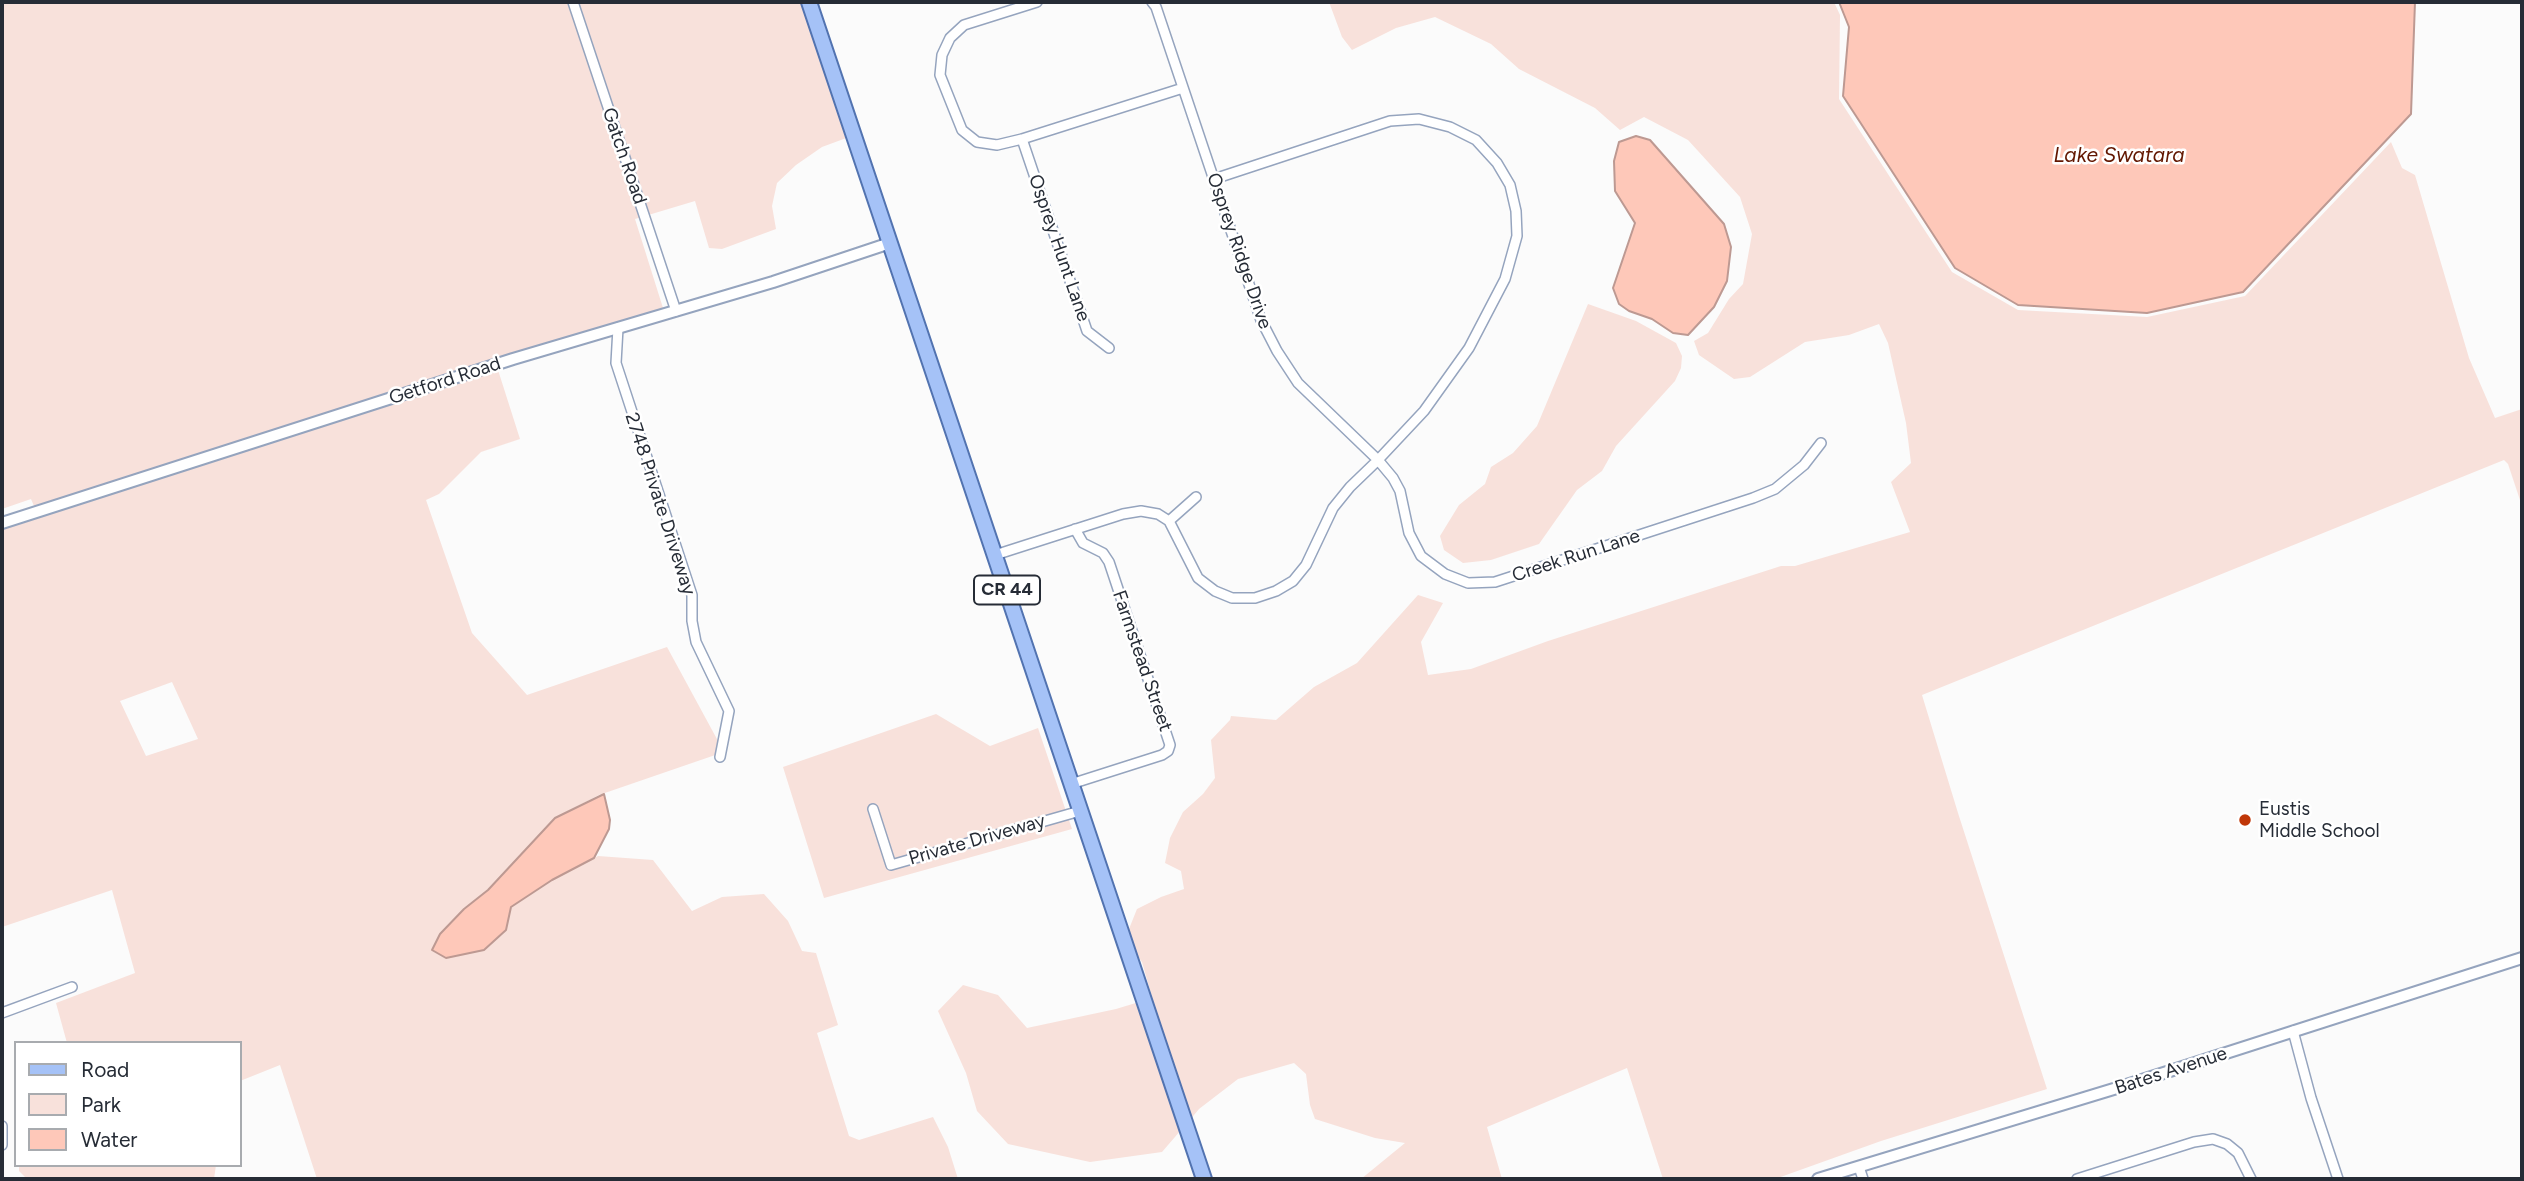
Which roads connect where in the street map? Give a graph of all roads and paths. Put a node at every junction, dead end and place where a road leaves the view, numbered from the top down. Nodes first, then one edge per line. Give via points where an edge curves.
1 (573, 2) edge
2 (809, 2) edge
3 (1037, 2) edge
4 (1152, 2) edge
5 (1183, 88) junction
6 (1022, 139) junction
7 (1213, 179) junction
8 (890, 243) junction
9 (676, 310) junction
10 (618, 328) junction
11 (1109, 348) dead end
12 (1821, 443) dead end
13 (1378, 460) junction
14 (1196, 497) dead end
15 (1169, 521) junction
16 (2, 523) edge
17 (1075, 529) junction
18 (995, 555) junction
19 (720, 757) dead end
20 (1072, 784) junction
21 (873, 809) dead end
22 (1080, 811) junction
23 (2522, 958) edge
24 (72, 987) dead end
25 (2, 1013) edge
26 (2293, 1031) junction
27 (2, 1126) edge
28 (2, 1143) edge
29 (1859, 1167) junction
30 (1204, 1179) edge
31 (1818, 1179) edge
32 (1863, 1179) edge
33 (2077, 1179) edge
34 (2251, 1179) edge
35 (2338, 1179) edge

1 - 9 street, Gatch Road
2 - 8 main road, CR 44
3 - 6 street via 964,25 950,38 942,55 940,75 962,130 977,142 997,145
4 - 5 street, Osprey Ridge Drive
5 - 6 street
5 - 7 street, Osprey Ridge Drive
6 - 11 street, Osprey Hunt Lane via 1087,331
7 - 13 street, Osprey Ridge Drive via 1261,320 1277,351 1298,383
7 - 13 street via 1390,121 1419,119 1476,140 1510,185 1517,236 1505,279 1469,348 1424,411
8 - 9 street, Getford Road
8 - 18 main road, CR 44
9 - 10 street, Getford Road
10 - 16 street, Getford Road
10 - 19 street, 2748 Private Driveway via 616,363 692,594 696,642 729,711
12 - 13 street, Creek Run Lane via 1804,465 1775,489 1495,582 1468,583 1444,574 1421,556 1409,533 1400,491
13 - 15 street via 1333,508 1306,565 1276,592 1232,598 1215,591 1198,578
14 - 15 street
15 - 17 street via 1141,511
17 - 18 street
17 - 20 street, Farmstead Street via 1083,543 1103,553 1109,562 1170,745 1162,755
18 - 20 main road, CR 44
20 - 22 main road, CR 44
21 - 22 street, Private Driveway via 891,865
22 - 30 main road, CR 44
23 - 26 street, Bates Avenue
24 - 25 street
26 - 29 street, Bates Avenue
26 - 35 street
27 - 28 street
29 - 31 street, Bates Avenue
29 - 32 street
33 - 34 street via 2213,1139 2238,1153

